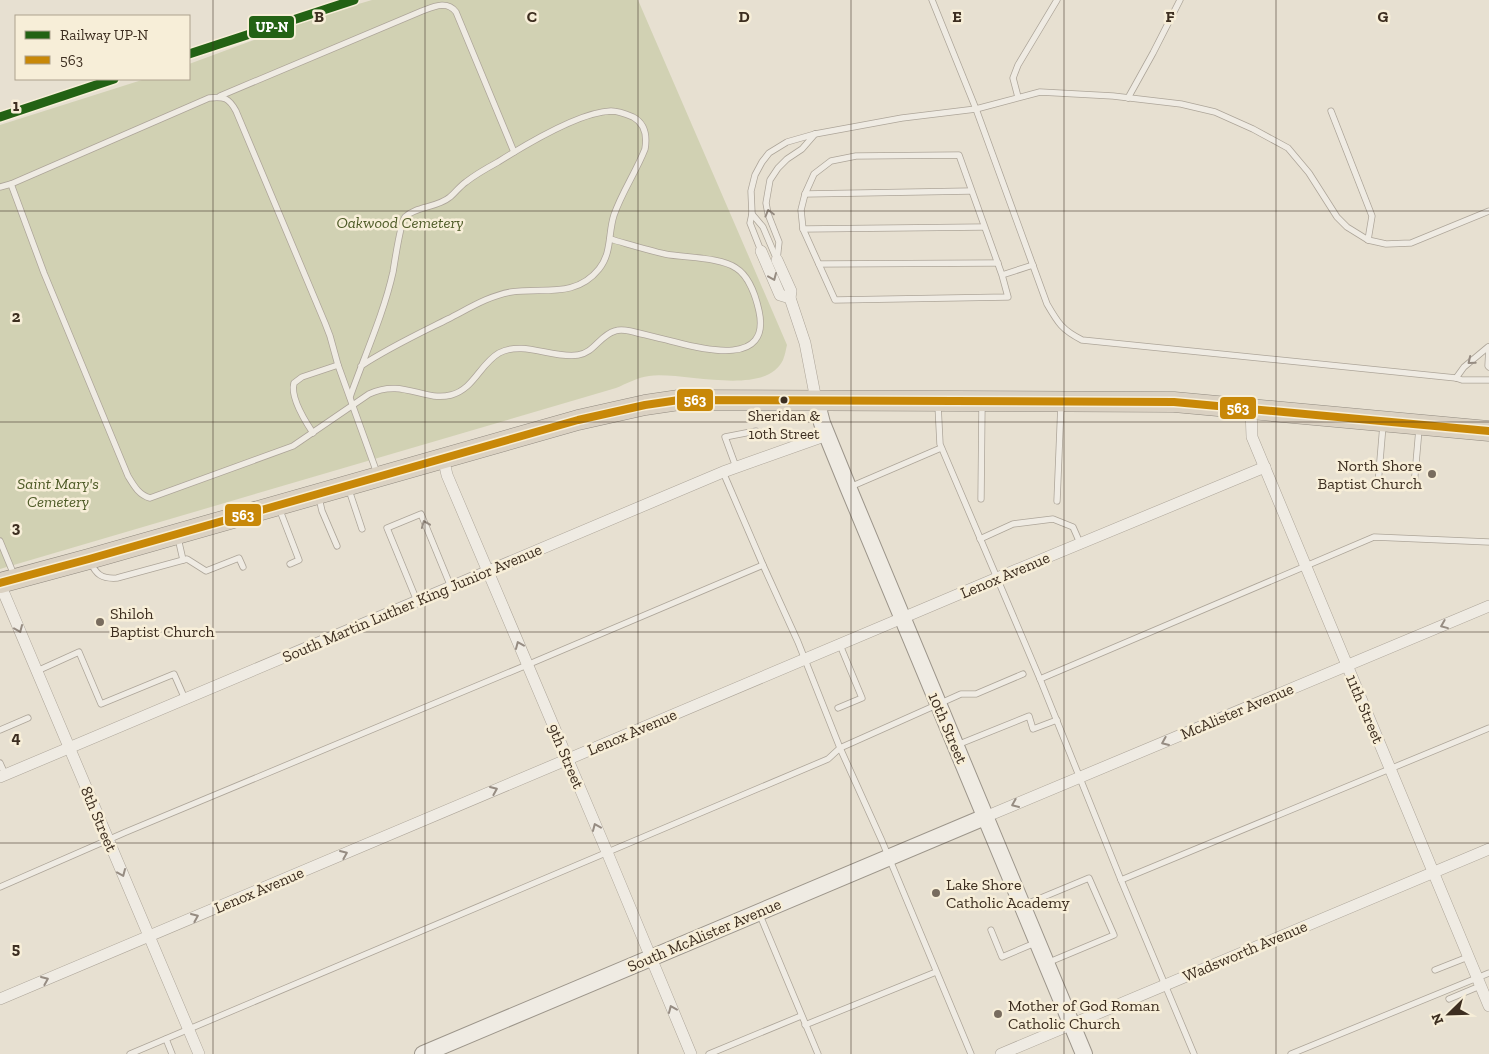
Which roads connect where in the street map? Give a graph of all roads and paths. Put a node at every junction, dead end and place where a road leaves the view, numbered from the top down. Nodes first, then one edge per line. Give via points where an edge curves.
1 (932, 0) edge
2 (1057, 0) edge
3 (1180, 0) edge
4 (220, 96) junction
5 (1018, 97) junction
6 (1128, 98) junction
7 (976, 109) junction
8 (1331, 111) dead end
9 (816, 134) junction
10 (514, 152) junction
11 (11, 184) junction
12 (0, 188) edge
13 (971, 192) junction
14 (805, 194) junction
15 (1489, 211) edge
16 (752, 214) junction
17 (984, 227) junction
18 (803, 230) junction
19 (610, 238) junction
20 (1368, 240) junction
21 (761, 251) joint
22 (777, 260) junction
23 (998, 263) junction
24 (818, 264) junction
25 (1033, 265) junction
26 (1002, 275) junction
27 (790, 298) junction
28 (1489, 347) edge
29 (338, 365) junction
30 (361, 366) junction
31 (1489, 367) edge
32 (1456, 378) junction
33 (1489, 380) edge
34 (350, 397) junction
35 (816, 400) junction
36 (938, 402) junction
37 (982, 402) junction
38 (1062, 402) junction
39 (353, 406) junction
40 (1250, 409) junction
41 (1384, 421) junction
42 (1420, 424) junction
43 (1489, 431) edge
44 (756, 432) dead end
45 (313, 433) junction
46 (827, 435) junction
47 (942, 448) junction
48 (443, 457) junction
49 (736, 467) junction
50 (1264, 467) junction
51 (724, 472) junction
52 (378, 476) junction
53 (348, 485) junction
54 (848, 487) junction
55 (318, 493) junction
56 (981, 499) dead end
57 (1057, 501) dead end
58 (278, 505) junction
59 (362, 529) dead end
60 (176, 534) junction
61 (980, 539) junction
62 (0, 541) edge
63 (1489, 542) edge
64 (1080, 543) junction
65 (337, 546) dead end
66 (89, 559) junction
67 (183, 560) junction
68 (290, 564) dead end
69 (763, 565) junction
70 (1306, 565) junction
71 (243, 567) dead end
72 (488, 571) junction
73 (997, 578) junction
74 (5, 582) edge
75 (450, 587) junction
76 (417, 601) junction
77 (1489, 606) edge
78 (902, 619) junction
79 (840, 645) junction
80 (805, 660) junction
81 (527, 665) junction
82 (1347, 665) junction
83 (37, 671) junction
84 (1023, 674) dead end
85 (1040, 679) junction
86 (185, 699) junction
87 (938, 705) junction
88 (838, 708) dead end
89 (28, 718) dead end
90 (1057, 720) junction
91 (1489, 728) edge
92 (0, 730) edge
93 (955, 746) junction
94 (69, 748) junction
95 (840, 748) junction
96 (567, 759) junction
97 (0, 762) edge
98 (1390, 769) junction
99 (2, 776) edge
100 (1080, 777) junction
101 (985, 817) junction
102 (108, 840) junction
103 (1489, 849) edge
104 (607, 852) junction
105 (889, 857) junction
106 (1433, 872) junction
107 (1121, 880) junction
108 (0, 887) edge
109 (1022, 906) junction
110 (758, 912) junction
111 (990, 930) dead end
112 (149, 937) junction
113 (1037, 942) junction
114 (1468, 957) junction
115 (651, 958) junction
116 (1046, 964) junction
117 (1435, 970) dead end
118 (936, 972) junction
119 (1489, 973) edge
120 (1479, 982) junction
121 (1165, 985) junction
122 (0, 999) edge
123 (1449, 999) dead end
124 (1489, 1006) edge
125 (801, 1016) junction
126 (1071, 1024) junction
127 (805, 1025) junction
128 (188, 1029) junction
129 (166, 1039) junction
130 (130, 1054) edge
131 (172, 1054) edge
132 (199, 1054) edge
133 (423, 1054) edge
134 (691, 1054) edge
135 (710, 1054) edge
136 (818, 1054) edge
137 (971, 1054) edge
138 (1001, 1054) edge
139 (1084, 1054) edge
140 (1194, 1054) edge
141 (1292, 1054) edge

1 - 7 lane
2 - 5 lane via 1018,65 1014,78
3 - 6 lane
4 - 10 lane via 434,6 448,5 456,12
4 - 11 lane
4 - 29 lane via 228,100 236,111 325,323
5 - 6 lane via 1040,92
5 - 7 lane
6 - 20 lane via 1215,112 1288,148 1309,173 1337,217
7 - 9 lane via 902,118
7 - 25 lane
8 - 20 lane via 1372,216
9 - 16 lane via 787,142 769,153 755,175 751,191
22 -> 9 lane via 779,242 766,203 770,180 778,168
10 - 19 lane via 585,116 612,111 636,119 646,132 647,140 619,201
10 - 30 lane via 466,182 442,202 415,211 404,219 388,293
11 - 12 lane
11 - 45 lane via 128,476 139,492 150,498 157,496 285,450
13 - 14 lane
13 - 14 lane via 959,155 856,156 831,161 814,174
13 - 17 lane
14 - 18 lane via 801,210
15 - 20 lane via 1411,243 1386,244
16 - 21 lane via 750,223
16 - 22 lane via 763,227
17 - 18 lane
17 - 23 lane
18 - 24 lane
19 - 30 lane via 604,262 591,277 574,287 499,295 403,341
19 - 39 lane via 666,254 719,262 736,268 747,281 759,309 761,322 757,338 746,347 720,351 630,331 614,331 581,355 516,348 506,350 492,358 467,387 452,395 386,388 369,394
21 -> 27 street via 780,295
22 - 27 street via 791,291
23 - 24 lane
23 - 26 lane
24 - 26 lane via 836,300 1008,297
25 - 26 lane
25 - 32 lane via 1047,304 1062,328 1082,340
27 - 35 street via 805,344
28 - 31 lane
28 -> 32 lane via 1464,367
29 - 34 lane
29 - 45 lane via 302,377 294,383 296,402
30 - 34 lane
32 - 33 lane
34 - 39 lane
35 - 36 highway
35 - 46 street, 10th Street
35 - 48 highway via 679,400 645,405
36 - 37 highway
36 - 47 lane
37 - 38 highway
37 - 56 lane
38 - 40 highway via 1174,402
38 - 57 lane
39 - 45 lane
39 - 52 lane
40 - 41 highway
40 - 50 street, 11th Street via 1252,437
41 - 42 highway
41 - 42 lane via 1378,484 1414,486
42 - 43 highway
44 - 49 lane via 725,437
46 - 49 street, South Martin Luther King Junior Avenue
46 - 54 street, 10th Street
47 - 54 lane
47 - 61 lane
48 - 52 highway
48 - 72 street, 9th Street via 447,475
49 - 51 street, South Martin Luther King Junior Avenue
50 - 64 street, Lenox Avenue
50 - 70 street, 11th Street
51 - 69 lane
51 - 72 street, South Martin Luther King Junior Avenue
52 - 53 highway
53 - 55 highway
53 - 59 lane
54 - 78 street, 10th Street
55 - 58 highway
55 - 65 lane
58 - 60 highway
58 - 68 lane via 299,560
60 - 66 highway
60 - 67 lane
61 - 64 lane via 1013,524 1053,519 1073,527
61 - 73 lane
62 - 74 lane
63 - 70 lane via 1374,537
64 - 73 street, Lenox Avenue
66 - 67 lane via 94,571 108,578
66 - 74 highway
67 - 71 lane via 187,559 206,571 239,558
69 - 80 lane
69 - 81 lane
70 - 82 street, 11th Street
70 - 85 lane
72 - 75 street, South Martin Luther King Junior Avenue
81 -> 72 street, 9th Street
73 - 78 street, Lenox Avenue
73 - 85 lane
74 -> 83 street, 8th Street
75 - 76 street, South Martin Luther King Junior Avenue
75 -> 76 lane via 421,514 387,528
76 - 86 street, South Martin Luther King Junior Avenue
77 -> 82 street, McAlister Avenue
78 - 79 street, Lenox Avenue
78 - 87 street, 10th Street
79 - 80 street, Lenox Avenue
79 - 88 lane via 862,698
80 - 95 lane
80 - 96 street, Lenox Avenue
81 - 96 street, 9th Street
81 - 102 lane
82 - 98 street, 11th Street
82 -> 100 street, McAlister Avenue
83 - 86 lane via 79,652 101,704 174,674
83 - 94 street, 8th Street
84 - 87 lane via 976,694 961,694
85 - 90 lane
86 - 94 street, South Martin Luther King Junior Avenue
87 - 93 street, 10th Street
87 - 95 lane
89 - 92 lane
90 - 93 lane via 1033,729 1029,716
90 - 100 lane
91 - 98 lane
93 - 101 street, 10th Street
94 - 99 street, South Martin Luther King Junior Avenue
94 - 102 street, 8th Street
95 - 104 lane via 828,759
95 - 105 lane
104 -> 96 street, 9th Street
112 -> 96 street, Lenox Avenue
97 - 99 lane
98 - 106 street, 11th Street
98 - 107 lane
100 -> 101 street, McAlister Avenue
100 - 107 lane
101 - 105 street, South McAlister Avenue
101 - 109 street, 10th Street
102 - 108 lane
102 -> 112 street, 8th Street
103 - 106 street, Wadsworth Avenue
104 - 115 street, 9th Street
104 - 128 lane
105 - 110 street, South McAlister Avenue
105 - 118 lane
106 - 114 street, 11th Street
106 - 121 street, Wadsworth Avenue
107 - 121 lane
109 - 113 street, 10th Street
109 - 116 lane via 1089,878 1114,935
110 - 115 street, South McAlister Avenue
110 - 125 lane
111 - 113 lane via 1002,957
122 -> 112 street, Lenox Avenue
112 - 128 street, 8th Street
113 - 116 street, 10th Street
114 - 117 lane
114 - 120 street, 11th Street
115 - 133 street, South McAlister Avenue
134 -> 115 street, 9th Street
116 - 126 street, 10th Street
118 - 127 lane
118 - 137 lane
119 - 120 lane
120 - 123 lane
120 - 124 street, 11th Street
120 - 141 lane
121 - 126 street, Wadsworth Avenue
121 - 140 lane
125 - 127 lane
125 - 135 lane
126 - 138 street, Wadsworth Avenue
126 - 139 street, 10th Street
127 - 136 lane
128 - 129 lane
128 - 132 street, 8th Street
129 - 130 lane
129 - 131 lane

